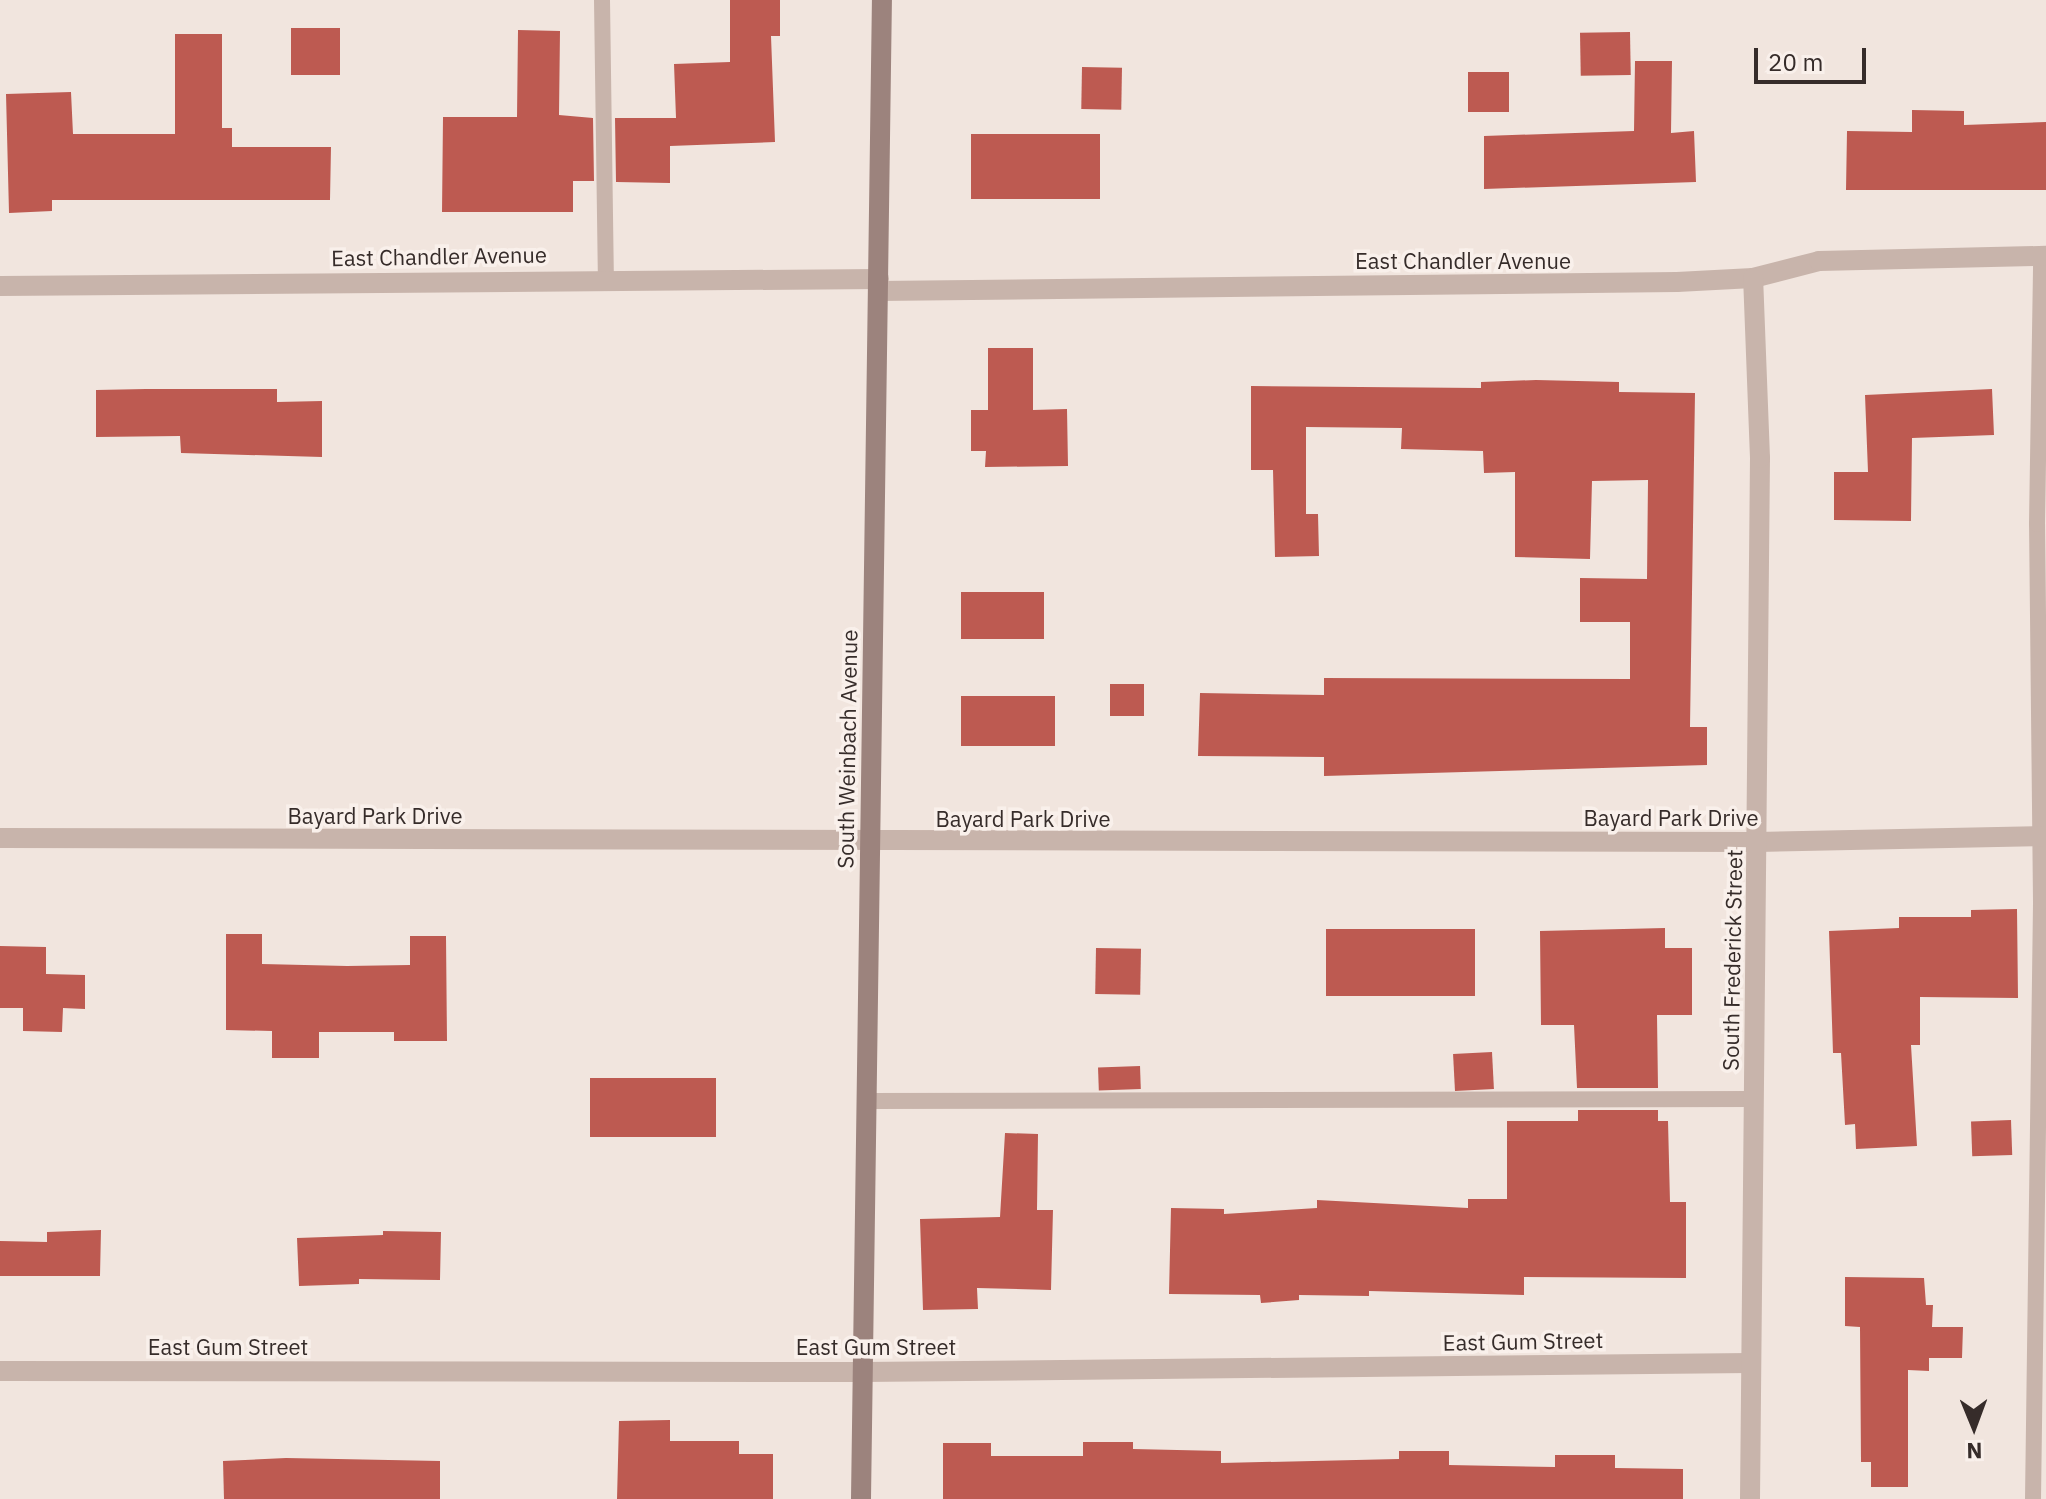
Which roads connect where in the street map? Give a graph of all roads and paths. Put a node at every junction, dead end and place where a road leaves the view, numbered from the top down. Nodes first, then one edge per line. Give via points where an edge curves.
1 (602, 0) edge
2 (882, 0) edge
3 (2043, 256) edge
4 (1753, 278) junction
5 (606, 279) junction
6 (878, 285) junction
7 (0, 286) edge
8 (2043, 836) edge
9 (0, 838) edge
10 (1757, 842) junction
11 (870, 843) junction
12 (1755, 1099) junction
13 (867, 1101) junction
14 (1751, 1363) junction
15 (0, 1371) edge
16 (863, 1372) junction
17 (861, 1499) edge
18 (1750, 1499) edge
19 (2033, 1499) edge

1 - 5 lane
2 - 6 street, South Weinbach Avenue
3 - 4 street, East Chandler Avenue via 1819,261
3 - 8 lane
4 - 6 street, East Chandler Avenue
4 - 10 street, South Frederick Street via 1760,458
5 - 6 street, East Chandler Avenue
5 - 7 street, East Chandler Avenue
6 - 11 street, South Weinbach Avenue
8 - 10 street, Bayard Park Drive
8 - 19 lane
9 - 11 street, Bayard Park Drive
10 - 11 street, Bayard Park Drive
10 - 12 street, South Frederick Street
11 - 13 street, South Weinbach Avenue
12 - 13 lane
12 - 14 street, South Frederick Street
13 - 16 street, South Weinbach Avenue
14 - 16 street, East Gum Street
14 - 18 street, South Frederick Street
15 - 16 street, East Gum Street
16 - 17 street, South Weinbach Avenue

